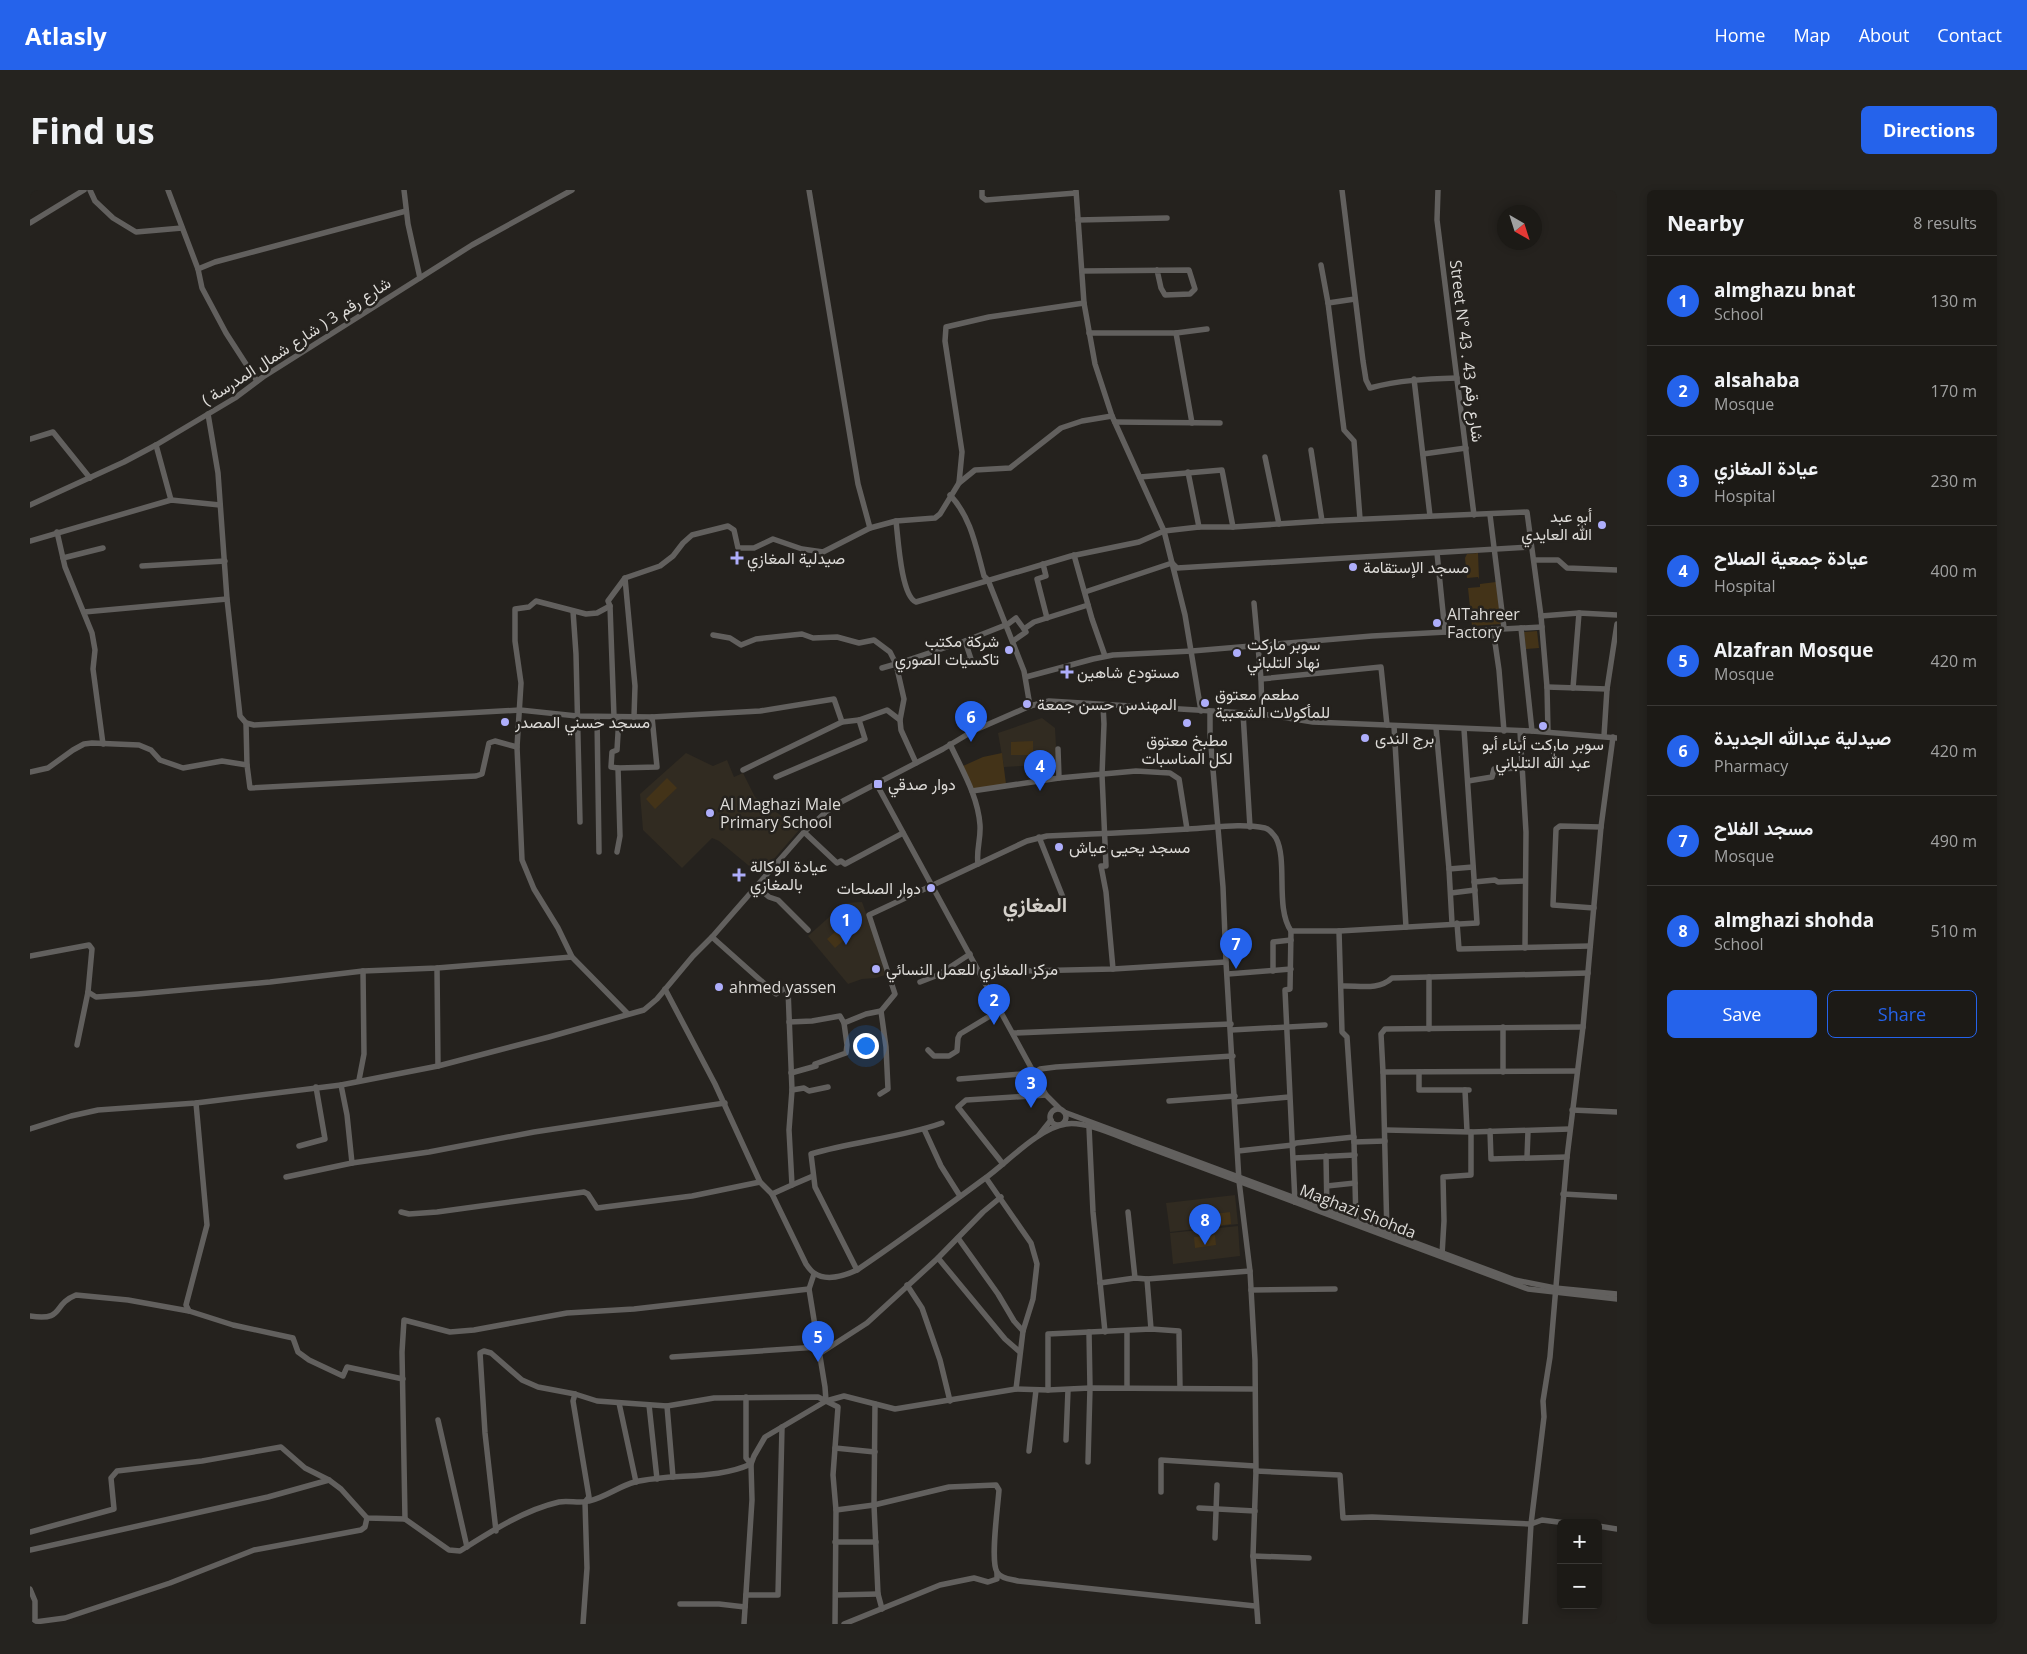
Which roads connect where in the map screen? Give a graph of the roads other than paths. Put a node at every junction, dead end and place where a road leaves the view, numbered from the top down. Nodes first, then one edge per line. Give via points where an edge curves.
1 (84, 190) edge
2 (90, 190) edge
3 (168, 190) edge
4 (404, 190) edge
5 (572, 190) edge
6 (809, 190) edge
7 (982, 190) edge
8 (1342, 190) edge
9 (1438, 190) edge
10 (1076, 191) edge
11 (406, 211) junction
12 (1167, 218) dead end
13 (1078, 220) junction
14 (30, 223) edge
15 (182, 228) junction
16 (1321, 265) dead end
17 (198, 269) junction
18 (1158, 270) junction
19 (1082, 271) junction
20 (420, 278) junction
21 (1355, 300) junction
22 (1084, 303) junction
23 (1328, 303) junction
24 (1206, 329) dead end
25 (1090, 333) junction
26 (1176, 333) junction
27 (1457, 378) junction
28 (1414, 379) junction
29 (257, 381) junction
30 (208, 414) junction
31 (1114, 419) junction
32 (1192, 423) junction
33 (1220, 423) dead end
34 (30, 439) edge
35 (156, 445) junction
36 (1466, 448) junction
37 (1311, 450) dead end
38 (1423, 454) junction
39 (1265, 457) dead end
40 (1188, 472) junction
41 (1140, 477) junction
42 (90, 478) junction
43 (960, 483) junction
44 (950, 495) junction
45 (172, 500) junction
46 (30, 505) edge
47 (220, 505) junction
48 (1474, 515) junction
49 (1490, 515) junction
50 (1430, 516) junction
51 (1360, 519) junction
52 (1322, 520) junction
53 (896, 521) junction
54 (1280, 524) junction
55 (1199, 527) junction
56 (1233, 527) junction
57 (870, 528) junction
58 (1164, 530) junction
59 (57, 532) junction
60 (30, 541) edge
61 (1531, 547) junction
62 (103, 548) dead end
63 (1495, 551) junction
64 (1437, 553) junction
65 (1074, 555) junction
66 (63, 558) junction
67 (225, 560) junction
68 (1534, 560) junction
69 (1172, 563) junction
70 (1043, 564) junction
71 (142, 566) dead end
72 (1617, 570) edge
73 (625, 578) junction
74 (988, 580) junction
75 (1085, 592) junction
76 (227, 599) junction
77 (1254, 603) dead end
78 (1088, 604) junction
79 (610, 606) junction
80 (573, 611) junction
81 (84, 612) junction
82 (1579, 613) junction
83 (1617, 615) edge
84 (1541, 616) junction
85 (1047, 618) junction
86 (1617, 624) edge
87 (1006, 625) junction
88 (1542, 627) junction
89 (1493, 628) junction
90 (1504, 628) junction
91 (1521, 628) junction
92 (1024, 629) junction
93 (1446, 632) junction
94 (713, 635) dead end
95 (965, 641) junction
96 (1013, 641) junction
97 (1257, 646) junction
98 (1192, 651) junction
99 (1105, 656) junction
100 (960, 663) dead end
101 (896, 664) junction
102 (882, 668) dead end
103 (1026, 677) junction
104 (1261, 678) junction
105 (1547, 687) junction
106 (1573, 688) junction
107 (1607, 689) junction
108 (1103, 705) junction
109 (1030, 706) junction
110 (520, 710) junction
111 (1201, 710) junction
112 (1210, 712) junction
113 (1243, 713) junction
114 (1262, 714) junction
115 (577, 716) junction
116 (597, 717) junction
117 (616, 717) junction
118 (634, 717) junction
119 (652, 717) junction
120 (859, 720) junction
121 (900, 720) junction
122 (842, 722) junction
123 (246, 723) junction
124 (1391, 726) junction
125 (1436, 728) junction
126 (1464, 729) junction
127 (1504, 731) junction
128 (1520, 731) junction
129 (1532, 731) junction
130 (1548, 732) junction
131 (1604, 736) junction
132 (1616, 737) edge
133 (103, 744) junction
134 (950, 744) junction
135 (517, 747) junction
136 (1058, 749) dead end
137 (916, 763) junction
138 (247, 765) junction
139 (618, 768) junction
140 (1522, 768) junction
141 (743, 770) dead end
142 (30, 772) edge
143 (1102, 775) junction
144 (776, 777) dead end
145 (1059, 778) junction
146 (1468, 780) junction
147 (876, 783) junction
148 (972, 791) junction
149 (580, 822) dead end
150 (1250, 827) junction
151 (1601, 827) junction
152 (1217, 828) junction
153 (1187, 829) junction
154 (804, 832) junction
155 (903, 833) junction
156 (1104, 833) junction
157 (1039, 838) junction
158 (599, 852) dead end
159 (618, 852) dead end
160 (978, 864) junction
161 (1473, 867) junction
162 (1449, 870) junction
163 (1525, 881) junction
164 (1474, 882) junction
165 (931, 885) junction
166 (756, 886) junction
167 (1475, 890) junction
168 (1451, 892) junction
169 (1064, 900) dead end
170 (1594, 908) junction
171 (1454, 923) junction
172 (1406, 927) junction
173 (808, 930) dead end
174 (1291, 931) junction
175 (1339, 931) junction
176 (712, 937) junction
177 (1291, 940) junction
178 (1590, 946) junction
179 (1525, 948) junction
180 (970, 954) junction
181 (30, 956) edge
182 (572, 957) junction
183 (1226, 962) junction
184 (437, 968) junction
185 (1113, 969) junction
186 (1291, 969) junction
187 (363, 971) junction
188 (1024, 971) dead end
189 (1274, 971) junction
190 (1588, 973) junction
191 (1228, 974) junction
192 (1429, 977) junction
193 (920, 982) dead end
194 (1341, 986) junction
195 (665, 989) junction
196 (88, 992) junction
197 (1000, 1010) junction
198 (881, 1011) junction
199 (628, 1014) junction
200 (789, 1022) junction
201 (844, 1023) junction
202 (1325, 1025) dead end
203 (1287, 1026) junction
204 (1231, 1027) junction
205 (1583, 1027) junction
206 (1503, 1028) junction
207 (1428, 1029) junction
208 (1013, 1033) junction
209 (77, 1046) dead end
210 (928, 1050) dead end
211 (1233, 1056) junction
212 (438, 1066) junction
213 (1577, 1071) junction
214 (1383, 1072) junction
215 (1419, 1072) junction
216 (1503, 1072) junction
217 (791, 1073) junction
218 (1034, 1073) junction
219 (959, 1079) dead end
220 (359, 1080) junction
221 (341, 1085) junction
222 (316, 1087) junction
223 (828, 1087) dead end
224 (792, 1090) junction
225 (880, 1094) dead end
226 (1047, 1097) junction
227 (1289, 1098) junction
228 (1235, 1099) junction
229 (1169, 1101) dead end
230 (196, 1103) junction
231 (725, 1103) junction
232 (1572, 1110) junction
233 (1062, 1111) junction
234 (1617, 1112) edge
235 (1051, 1117) junction
236 (942, 1123) dead end
237 (1061, 1125) junction
238 (1093, 1126) junction
239 (30, 1129) edge
240 (924, 1129) junction
241 (1570, 1129) junction
242 (1386, 1130) junction
243 (1490, 1131) junction
244 (1528, 1131) junction
245 (1469, 1132) junction
246 (1036, 1139) junction
247 (1354, 1140) junction
248 (1385, 1141) junction
249 (299, 1146) dead end
250 (1293, 1146) junction
251 (1238, 1151) junction
252 (1355, 1155) junction
253 (1326, 1156) junction
254 (1527, 1157) junction
255 (1566, 1157) junction
256 (1294, 1158) junction
257 (352, 1163) junction
258 (1003, 1164) junction
259 (813, 1176) junction
260 (286, 1178) dead end
261 (986, 1178) junction
262 (1239, 1178) junction
263 (760, 1182) junction
264 (1355, 1183) junction
265 (792, 1185) junction
266 (1328, 1186) junction
267 (772, 1194) junction
268 (1563, 1194) junction
269 (960, 1196) junction
270 (1001, 1197) junction
271 (1617, 1197) edge
272 (1295, 1199) junction
273 (401, 1212) dead end
274 (1128, 1212) dead end
275 (1326, 1212) junction
276 (1356, 1223) junction
277 (1387, 1235) junction
278 (958, 1238) junction
279 (1442, 1255) junction
280 (938, 1258) junction
281 (856, 1270) junction
282 (1250, 1271) junction
283 (814, 1274) junction
284 (1135, 1278) junction
285 (1147, 1280) junction
286 (1100, 1283) junction
287 (907, 1285) junction
288 (809, 1289) junction
289 (1335, 1289) dead end
290 (1251, 1290) junction
291 (1555, 1290) junction
292 (1617, 1294) edge
293 (1617, 1299) edge
294 (190, 1311) junction
295 (30, 1316) edge
296 (1151, 1329) junction
297 (1023, 1332) junction
298 (1089, 1332) junction
299 (1105, 1332) junction
300 (1127, 1332) junction
301 (818, 1347) junction
302 (1020, 1352) junction
303 (819, 1354) junction
304 (672, 1357) dead end
305 (402, 1379) junction
306 (1090, 1388) junction
307 (1127, 1388) junction
308 (1180, 1388) junction
309 (1016, 1389) junction
310 (1255, 1389) junction
311 (1036, 1390) junction
312 (1048, 1390) junction
313 (1068, 1390) junction
314 (574, 1394) junction
315 (746, 1397) junction
316 (826, 1401) junction
317 (950, 1401) junction
318 (619, 1403) junction
319 (875, 1404) junction
320 (649, 1405) junction
321 (667, 1406) junction
322 (438, 1420) dead end
323 (782, 1427) junction
324 (1066, 1440) dead end
325 (835, 1448) junction
326 (1029, 1451) dead end
327 (875, 1452) junction
328 (1088, 1462) dead end
329 (751, 1464) junction
330 (1256, 1469) junction
331 (673, 1477) junction
332 (329, 1480) junction
333 (657, 1480) junction
334 (636, 1482) junction
335 (1217, 1485) dead end
336 (1161, 1492) dead end
337 (585, 1502) junction
338 (874, 1505) junction
339 (1199, 1508) dead end
340 (1216, 1508) junction
341 (836, 1510) junction
342 (1255, 1511) junction
343 (367, 1518) junction
344 (405, 1518) junction
345 (1557, 1522) edge
346 (1531, 1524) junction
347 (1602, 1527) edge
348 (1617, 1529) edge
349 (496, 1531) junction
350 (30, 1532) edge
351 (1215, 1538) dead end
352 (835, 1542) junction
353 (876, 1542) junction
354 (467, 1547) junction
355 (30, 1550) edge
356 (1253, 1556) junction
357 (1309, 1558) dead end
358 (997, 1573) junction
359 (30, 1589) edge
360 (878, 1594) junction
361 (746, 1595) junction
362 (836, 1595) junction
363 (33, 1602) edge
364 (680, 1604) dead end
365 (1256, 1606) junction
366 (745, 1607) junction
367 (882, 1609) junction
368 (35, 1623) edge
369 (583, 1624) edge
370 (744, 1624) edge
371 (835, 1624) edge
372 (844, 1624) edge
373 (1258, 1624) edge
374 (1525, 1624) edge

1 - 14 street
2 - 15 street via 95,202 136,232
3 - 15 street
4 - 11 street
5 - 20 street, شارع رقم 3 ( شارع شمال المدرسة )
6 - 57 street via 858,484
7 - 10 street via 982,197 986,200
8 - 21 street
9 - 27 street, Street N° 43 . شارع رقم 43 via 1437,220
10 - 13 street
11 - 17 street
11 - 20 street
12 - 13 street
13 - 19 street
15 - 17 street
16 - 23 street
17 - 29 street via 202,288
18 - 18 street via 1189,270 1195,289 1190,294 1165,295
18 - 19 street
19 - 22 street
20 - 29 street, شارع رقم 3 ( شارع شمال المدرسة )
21 - 23 street
21 - 28 street via 1366,380 1370,388
22 - 25 street
22 - 43 street via 946,327 945,341 962,452
23 - 51 street via 1344,430 1354,442
24 - 26 street
25 - 26 street
25 - 31 street via 1095,364
26 - 32 street
27 - 28 street
27 - 36 street, Street N° 43 . شارع رقم 43
28 - 38 street
29 - 30 street, شارع رقم 3 ( شارع شمال المدرسة )
30 - 35 street, شارع رقم 3 ( شارع شمال المدرسة )
30 - 47 street
31 - 32 street
31 - 41 street
31 - 43 street via 1082,421 1061,428 1010,468 975,470
32 - 33 street
34 - 42 street via 53,432
35 - 42 street, شارع رقم 3 ( شارع شمال المدرسة )
35 - 45 street
36 - 38 street
36 - 48 street, Street N° 43 . شارع رقم 43
37 - 52 street
38 - 50 street
39 - 54 street
40 - 41 street
40 - 55 street
40 - 56 street via 1222,470
41 - 58 street
42 - 46 street, شارع رقم 3 ( شارع شمال المدرسة )
43 - 44 street
44 - 53 street via 935,518
44 - 74 street via 970,527 984,576
45 - 47 street
45 - 59 street
47 - 67 street
48 - 49 street
48 - 50 street
49 - 61 street via 1527,512
49 - 63 street
50 - 51 street
51 - 52 street
52 - 54 street
53 - 57 street
53 - 74 street via 905,581 914,602
54 - 56 street
55 - 56 street
55 - 58 street
57 - 73 street via 823,552 772,539 754,548 738,548 734,530 728,526 692,534 660,566
58 - 65 street via 1139,542
58 - 69 street
59 - 60 street
59 - 66 street
61 - 63 street
61 - 68 street
62 - 66 street
63 - 64 street
63 - 90 street
64 - 69 street via 1177,568
64 - 93 street
65 - 70 street
65 - 75 street
66 - 81 street
67 - 71 street
67 - 76 street
68 - 72 street via 1558,560 1568,568
68 - 84 street
69 - 75 street
69 - 98 street
70 - 74 street
70 - 85 street via 1046,576 1037,579
73 - 79 street via 608,601
73 - 118 street via 636,686
74 - 87 street
75 - 78 street
76 - 81 street
76 - 123 street via 240,716
77 - 97 street
78 - 85 street
78 - 99 street
79 - 80 street via 597,614
79 - 117 street
80 - 110 street via 536,601 529,607 515,609
80 - 115 street
81 - 133 street via 95,650 93,669
82 - 83 street
82 - 84 street
82 - 106 street
84 - 88 street
85 - 92 street
86 - 107 street
87 - 92 street via 1016,618
87 - 95 street
87 - 96 street
88 - 91 street
88 - 105 street
89 - 90 street
89 - 93 street
89 - 127 street
90 - 91 street
91 - 129 street
92 - 96 street via 1026,632
93 - 97 street
94 - 101 street via 730,638 741,645 756,639 802,634 859,643 874,640 890,652
95 - 100 street via 971,659
95 - 101 street
96 - 103 street
97 - 98 street
97 - 104 street
98 - 99 street
98 - 111 street
99 - 103 street
101 - 102 street
101 - 121 street via 904,699
103 - 109 street
104 - 114 street
104 - 124 street via 1380,667
105 - 106 street
105 - 130 street
106 - 107 street
107 - 131 street
108 - 109 street via 1049,701
108 - 111 street
108 - 143 street
109 - 134 street
110 - 115 street
110 - 123 street
110 - 135 street
111 - 112 street
112 - 113 street
112 - 152 street
113 - 114 street
113 - 150 street
114 - 124 street via 1313,722
115 - 116 street
115 - 149 street
116 - 117 street
116 - 158 street
117 - 118 street
117 - 139 street via 617,750 612,752 612,767
118 - 119 street
119 - 122 street via 760,711 834,699
119 - 139 street via 657,766
120 - 121 street via 887,710
120 - 122 street
120 - 144 street via 865,739
121 - 137 street via 901,730
122 - 141 street
123 - 138 street
124 - 125 street
124 - 172 street
125 - 126 street
125 - 162 street
126 - 127 street
126 - 146 street
127 - 128 street
128 - 129 street
128 - 140 street
129 - 130 street
130 - 131 street
131 - 132 street
132 - 151 street
133 - 138 street via 139,745 151,750 160,760 183,768 222,761
133 - 142 street via 84,744 48,768
134 - 137 street
134 - 148 street
135 - 138 street via 495,741 489,743 482,774 427,779 250,788
135 - 182 street via 522,860 534,889
136 - 145 street
137 - 147 street
139 - 159 street
140 - 146 street via 1494,770 1492,777
140 - 163 street
143 - 145 street
143 - 153 street via 1136,771 1170,773 1179,779
143 - 156 street
145 - 148 street
146 - 161 street
147 - 154 street via 834,806
147 - 155 street
148 - 160 street via 980,824 980,840 976,849
150 - 152 street
150 - 174 street via 1267,829 1279,846 1286,925
151 - 170 street
151 - 170 street via 1560,826 1556,829 1552,905
152 - 153 street
152 - 183 street
153 - 156 street
154 - 155 street via 837,863 845,864
154 - 166 street
155 - 165 street
156 - 157 street
156 - 185 street via 1106,866 1101,866
157 - 160 street
157 - 169 street
160 - 165 street
161 - 162 street
161 - 164 street
162 - 168 street
163 - 164 street
163 - 179 street
164 - 167 street
165 - 180 street
165 - 198 street via 869,915 894,994
166 - 173 street via 787,907
166 - 176 street
167 - 168 street
167 - 171 street via 1477,923
168 - 171 street
170 - 178 street
171 - 172 street
171 - 179 street via 1459,949
172 - 175 street
174 - 175 street
174 - 177 street
175 - 194 street
176 - 195 street
176 - 200 street via 776,994 787,987
177 - 186 street
177 - 189 street via 1273,942
178 - 179 street
178 - 190 street
180 - 193 street via 938,975
180 - 197 street
181 - 196 street via 89,946 92,949
182 - 184 street
182 - 199 street
183 - 185 street
183 - 191 street
184 - 187 street
184 - 212 street
185 - 188 street
186 - 189 street
186 - 203 street via 1290,989 1285,990
187 - 196 street via 138,994 96,997
187 - 220 street via 364,1054
189 - 191 street
190 - 192 street
190 - 205 street
191 - 204 street
192 - 194 street via 1392,978 1376,987
192 - 207 street
194 - 247 street via 1342,1032 1347,1037
195 - 199 street via 644,1010
195 - 231 street
196 - 209 street
197 - 208 street
197 - 210 street via 960,1034 957,1051 949,1056 934,1056
198 - 201 street
198 - 225 street via 888,1089
199 - 212 street
200 - 201 street via 840,1016
200 - 217 street
201 - 217 street via 846,1053
202 - 203 street
203 - 204 street
203 - 227 street
204 - 208 street
204 - 211 street
205 - 206 street
205 - 213 street
206 - 207 street
206 - 216 street
207 - 214 street via 1385,1029 1381,1034
208 - 218 street
211 - 218 street via 1056,1067
211 - 228 street
212 - 220 street
213 - 216 street
213 - 232 street
214 - 215 street
214 - 242 street
215 - 216 street
215 - 245 street via 1419,1090 1467,1090
217 - 224 street
218 - 219 street
218 - 226 street
220 - 221 street
221 - 222 street
221 - 257 street
222 - 230 street
222 - 249 street via 325,1138
223 - 224 street
224 - 265 street via 789,1130
226 - 233 street
226 - 235 street
226 - 258 street via 966,1100 958,1107
227 - 228 street
227 - 250 street
228 - 229 street
228 - 251 street
230 - 239 street via 98,1110
230 - 294 street via 207,1225 186,1306
231 - 257 street
231 - 263 street
232 - 234 street
232 - 241 street
233 - 235 street via 1056,1110
233 - 237 street via 1066,1119
233 - 238 street
235 - 237 street via 1054,1124
235 - 246 street
236 - 240 street
237 - 238 street
237 - 246 street
238 - 262 street, Maghazi Shohda
238 - 286 street via 1093,1212
240 - 259 street via 810,1154
240 - 269 street via 941,1166
241 - 244 street
241 - 255 street
242 - 245 street
242 - 248 street
243 - 244 street
243 - 245 street
243 - 254 street via 1491,1159
244 - 254 street
245 - 279 street via 1471,1175 1443,1177
246 - 258 street
247 - 248 street
247 - 250 street via 1296,1143
247 - 252 street
248 - 277 street
250 - 251 street
250 - 256 street
251 - 262 street
252 - 253 street
252 - 264 street
253 - 256 street
253 - 266 street
254 - 255 street
255 - 268 street
256 - 272 street
257 - 260 street
258 - 261 street
259 - 265 street
259 - 281 street via 815,1187
261 - 269 street
261 - 270 street
262 - 272 street, Maghazi Shohda
262 - 282 street
263 - 267 street
263 - 273 street via 692,1196 597,1208 584,1192 437,1212
264 - 266 street
264 - 276 street
265 - 267 street
266 - 275 street
267 - 283 street
268 - 271 street
268 - 291 street
269 - 281 street
270 - 278 street
270 - 297 street via 1031,1243 1037,1264 1033,1299
272 - 275 street, Maghazi Shohda
274 - 284 street
275 - 276 street, Maghazi Shohda
276 - 277 street, Maghazi Shohda
277 - 279 street, Maghazi Shohda
278 - 280 street
278 - 297 street
279 - 291 street, Maghazi Shohda via 1528,1289
280 - 287 street
280 - 302 street via 1005,1339
281 - 283 street via 830,1278
282 - 285 street
282 - 290 street
283 - 288 street
284 - 285 street
284 - 286 street
285 - 296 street
286 - 299 street
287 - 303 street via 867,1324
287 - 317 street via 922,1308
288 - 301 street
288 - 305 street via 643,1308 567,1313 450,1332 404,1320
289 - 290 street
290 - 310 street
291 - 292 street, Maghazi Shohda
291 - 293 street, Maghazi Shohda
291 - 346 street
294 - 295 street via 76,1295 68,1298 53,1316
294 - 305 street via 233,1325 293,1338 298,1352 343,1376 347,1367
296 - 300 street
296 - 308 street via 1179,1331
297 - 302 street
298 - 299 street
298 - 306 street
298 - 312 street via 1048,1334
299 - 300 street
300 - 307 street
301 - 303 street
301 - 304 street
302 - 309 street
303 - 316 street
305 - 344 street
306 - 307 street
306 - 313 street
306 - 328 street
307 - 308 street
308 - 310 street
309 - 311 street
309 - 317 street
310 - 330 street
311 - 312 street
311 - 326 street
312 - 313 street
313 - 324 street
314 - 318 street
314 - 337 street via 572,1401 589,1491
314 - 349 street via 522,1380 491,1353 480,1353
315 - 316 street via 818,1397
315 - 321 street via 714,1398
315 - 329 street via 746,1458
316 - 319 street via 844,1396
316 - 323 street
316 - 325 street via 838,1407
317 - 319 street via 895,1409
318 - 320 street
318 - 334 street
319 - 327 street
320 - 321 street
320 - 333 street
321 - 331 street
322 - 354 street
323 - 329 street via 766,1438
323 - 361 street via 778,1595
325 - 327 street
325 - 341 street
327 - 338 street
329 - 331 street via 735,1471
329 - 361 street
330 - 336 street via 1161,1460
330 - 342 street
330 - 346 street via 1340,1475 1343,1518
331 - 333 street
332 - 343 street
332 - 350 street via 305,1468 281,1447 202,1461 123,1469 111,1478 114,1509
332 - 355 street
333 - 334 street
334 - 337 street
335 - 340 street
337 - 349 street via 545,1506
337 - 369 street via 587,1568
338 - 341 street
338 - 353 street
338 - 358 street via 949,1487 996,1485 999,1490 993,1560
339 - 340 street
340 - 342 street
340 - 351 street
341 - 352 street
342 - 356 street
343 - 344 street
343 - 368 street via 361,1530 254,1550 66,1618
344 - 354 street via 448,1550 460,1551
345 - 346 street via 1542,1520
346 - 374 street
347 - 348 street
349 - 354 street
352 - 353 street
352 - 362 street
353 - 360 street
356 - 357 street
356 - 365 street
358 - 365 street via 1018,1581
358 - 367 street via 997,1579 992,1581 974,1578 940,1585
359 - 363 street
360 - 362 street
360 - 367 street
361 - 366 street
362 - 371 street
363 - 368 street
364 - 366 street
365 - 373 street
366 - 370 street
367 - 372 street

